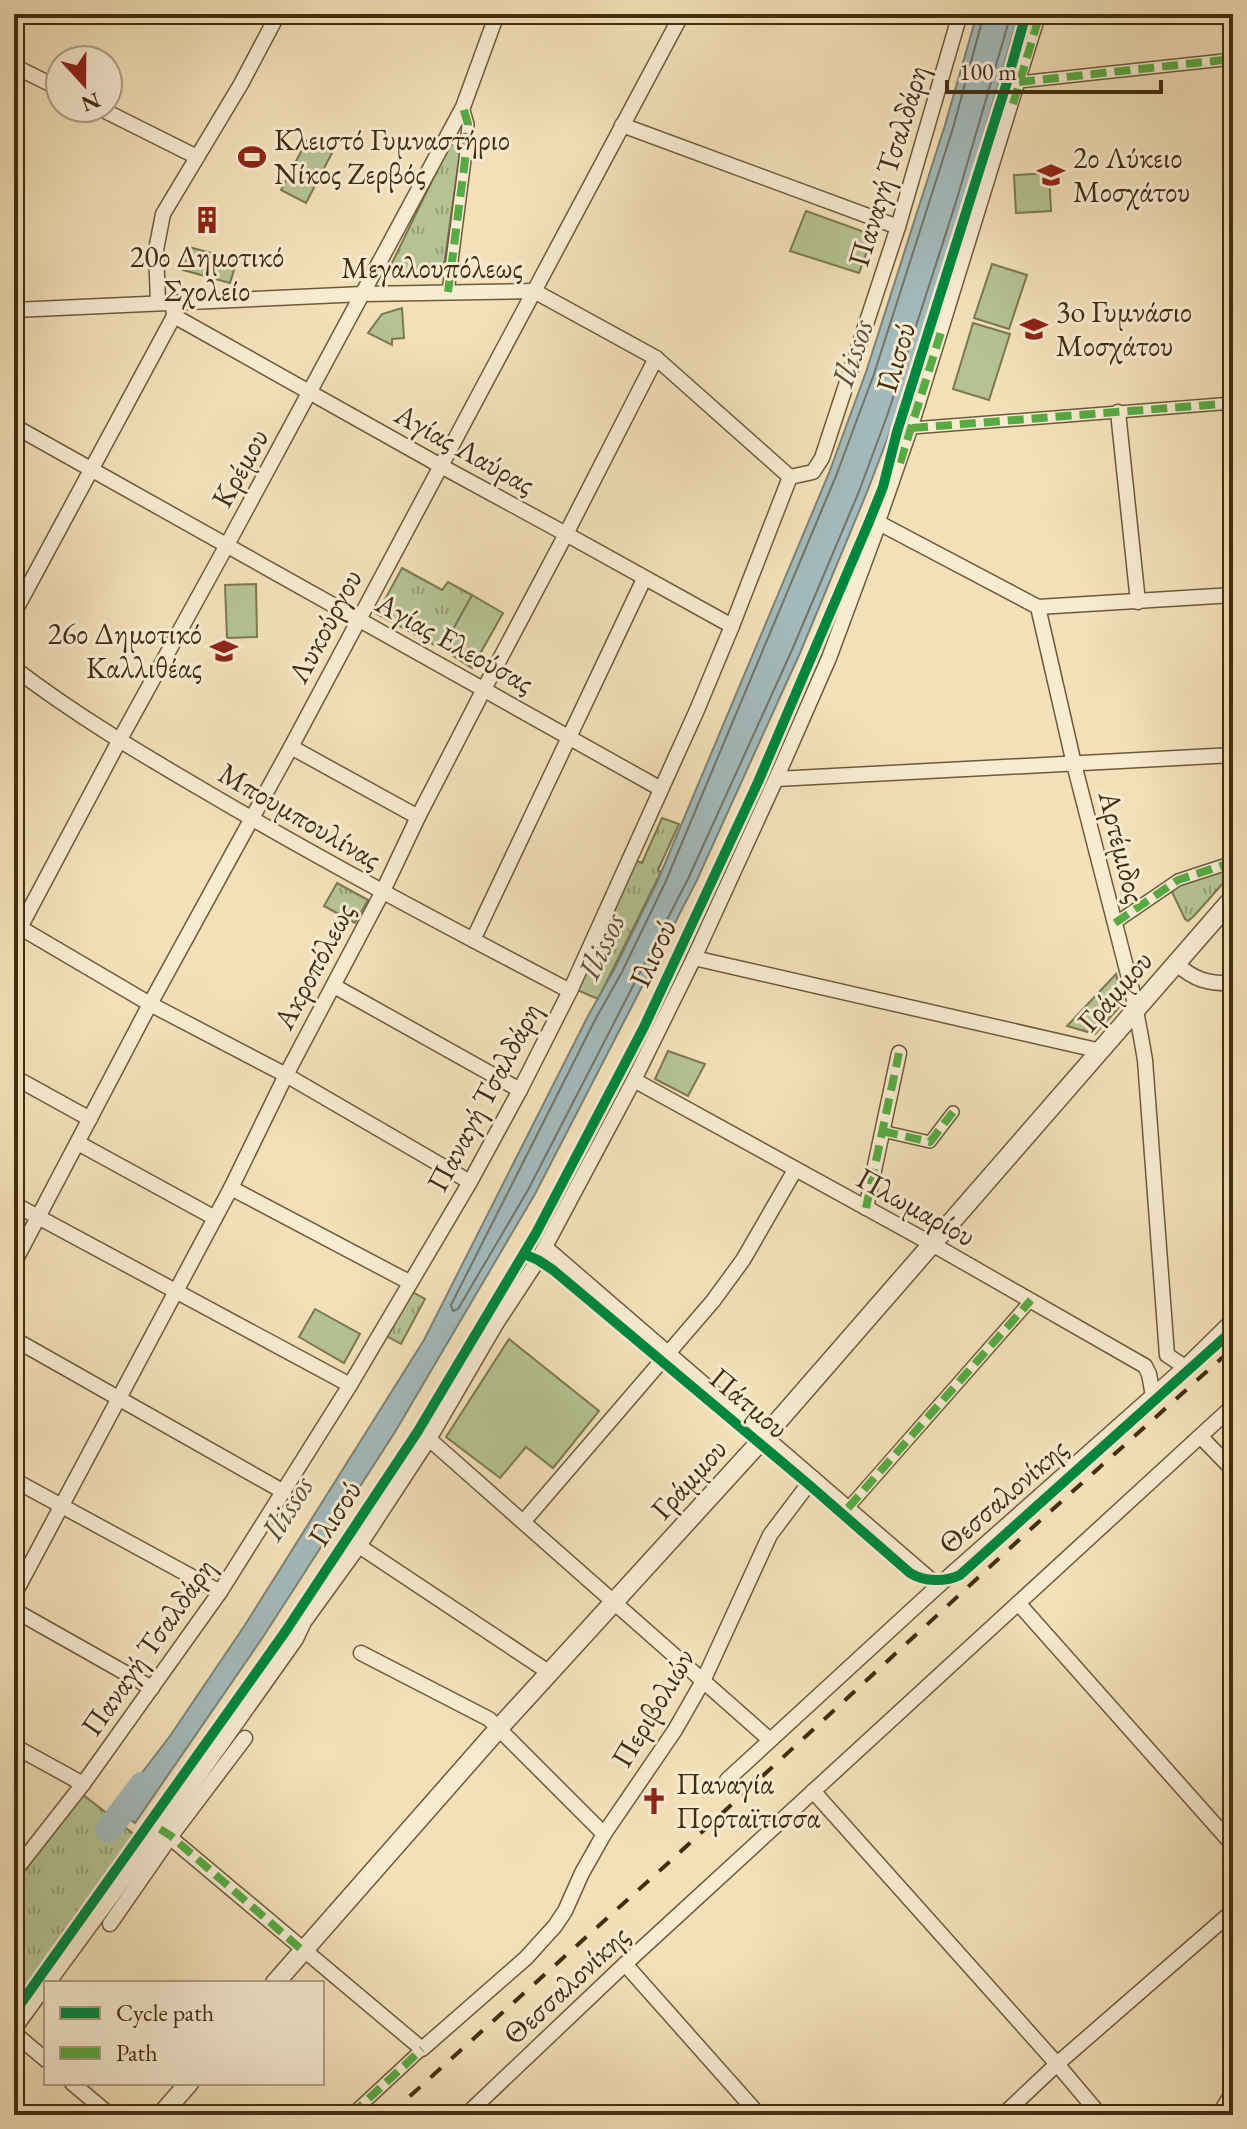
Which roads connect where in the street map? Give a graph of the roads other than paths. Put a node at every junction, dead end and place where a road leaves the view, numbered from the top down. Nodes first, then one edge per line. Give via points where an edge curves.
1 (497, 14) edge
2 (682, 14) edge
3 (960, 14) edge
4 (1040, 14) edge
5 (273, 15) edge
6 (1233, 59) edge
7 (14, 66) edge
8 (44, 81) edge
9 (1019, 82) junction
10 (463, 107) junction
11 (124, 120) edge
12 (622, 125) junction
13 (197, 157) junction
14 (898, 227) junction
15 (534, 291) junction
16 (448, 292) junction
17 (363, 294) junction
18 (168, 306) junction
19 (14, 310) edge
20 (656, 358) junction
21 (310, 393) junction
22 (1233, 403) edge
23 (1118, 412) junction
24 (14, 426) edge
25 (912, 428) junction
26 (441, 466) junction
27 (91, 469) junction
28 (790, 477) junction
29 (879, 523) junction
30 (566, 534) junction
31 (227, 545) junction
32 (644, 579) junction
33 (1233, 595) edge
34 (1138, 602) junction
35 (1038, 607) junction
36 (14, 613) edge
37 (359, 619) junction
38 (732, 626) junction
39 (14, 668) edge
40 (484, 689) junction
41 (570, 737) junction
42 (119, 741) junction
43 (291, 747) junction
44 (1233, 755) edge
45 (1074, 764) junction
46 (776, 779) junction
47 (661, 789) junction
48 (418, 817) junction
49 (251, 819) junction
50 (1233, 862) edge
51 (382, 893) junction
52 (1233, 898) edge
53 (1115, 923) junction
54 (16, 930) edge
55 (473, 940) junction
56 (694, 958) junction
57 (1177, 964) junction
58 (1233, 983) edge
59 (334, 986) junction
60 (570, 991) junction
61 (150, 1004) junction
62 (1136, 1010) junction
63 (1101, 1051) junction
64 (899, 1053) dead end
65 (286, 1075) junction
66 (14, 1077) edge
67 (634, 1080) junction
68 (520, 1090) junction
69 (953, 1112) dead end
70 (90, 1119) junction
71 (882, 1131) junction
72 (78, 1143) junction
73 (795, 1170) junction
74 (470, 1182) junction
75 (231, 1188) junction
76 (14, 1204) edge
77 (866, 1208) junction
78 (39, 1217) junction
79 (215, 1218) junction
80 (932, 1244) junction
81 (545, 1247) junction
82 (14, 1263) edge
83 (409, 1282) junction
84 (176, 1292) junction
85 (1031, 1300) junction
86 (1233, 1320) edge
87 (14, 1339) edge
88 (669, 1353) junction
89 (1185, 1367) junction
90 (350, 1385) junction
91 (1153, 1396) junction
92 (120, 1398) junction
93 (1233, 1406) edge
94 (764, 1436) junction
95 (1201, 1437) junction
96 (429, 1439) junction
97 (1233, 1470) edge
98 (813, 1478) junction
99 (14, 1480) edge
100 (284, 1492) junction
101 (62, 1506) junction
102 (848, 1508) junction
103 (524, 1521) junction
104 (359, 1546) junction
105 (938, 1586) junction
106 (220, 1592) junction
107 (14, 1595) edge
108 (614, 1603) junction
109 (1018, 1603) junction
110 (14, 1610) edge
111 (361, 1653) dead end
112 (550, 1673) junction
113 (703, 1681) junction
114 (152, 1688) junction
115 (499, 1728) junction
116 (245, 1738) dead end
117 (770, 1740) junction
118 (14, 1746) edge
119 (727, 1780) dead end
120 (83, 1784) junction
121 (813, 1791) junction
122 (165, 1833) junction
123 (604, 1834) junction
124 (1233, 1845) edge
125 (14, 1872) edge
126 (1233, 1911) edge
127 (110, 1924) dead end
128 (303, 1951) junction
129 (526, 1958) joint
130 (625, 1964) junction
131 (49, 1981) edge
132 (277, 1981) edge
133 (44, 1988) edge
134 (14, 2031) edge
135 (422, 2049) junction
136 (44, 2058) edge
137 (1057, 2064) junction
138 (74, 2085) edge
139 (187, 2085) edge
140 (1233, 2092) edge
141 (474, 2112) edge
142 (110, 2115) edge
143 (161, 2115) edge
144 (351, 2115) edge
145 (759, 2115) edge
146 (1003, 2115) edge
147 (1100, 2115) edge
148 (1219, 2115) edge

1 - 10 street, Κρέμου
2 - 12 street, Λυκούργου
3 - 14 street, Παναγή Τσαλδάρη
4 - 9 street, Ιλισού
5 - 13 street via 241,84
6 - 9 street
7 - 8 street
9 - 25 street, Ιλισού
10 - 16 street via 468,124
10 - 17 street, Κρέμου
11 - 13 street
12 - 14 street
12 - 15 street, Λυκούργου
13 - 18 street via 163,214 156,250
14 - 28 street, Παναγή Τσαλδάρη via 822,458 813,472
15 - 16 street, Μεγαλουπόλεως
15 - 20 street, Μεγαλουπόλεως
15 - 26 street, Λυκούργου
16 - 17 street, Μεγαλουπόλεως
17 - 18 street, Μεγαλουπόλεως
17 - 21 street, Κρέμου
18 - 19 street, Μεγαλουπόλεως
18 - 21 street, Αγίας Λαύρας
18 - 27 street
20 - 28 street, Μεγαλουπόλεως
20 - 30 street, Ακροπόλεως
21 - 26 street, Αγίας Λαύρας
21 - 31 street, Κρέμου
22 - 23 street
23 - 25 street
23 - 34 street
24 - 27 street, Αγίας Ελεούσας
25 - 29 street, Ιλισού
26 - 30 street, Αγίας Λαύρας
26 - 37 street, Λυκούργου
27 - 31 street, Αγίας Ελεούσας
27 - 36 street
28 - 38 street, Παναγή Τσαλδάρη
29 - 35 street
29 - 46 street, Ιλισού via 829,658
30 - 32 street, Αγίας Λαύρας
30 - 40 street, Ακροπόλεως
31 - 37 street, Αγίας Ελεούσας
31 - 42 street, Κρέμου
32 - 38 street, Αγίας Λαύρας
32 - 41 street
33 - 34 street
34 - 35 street
35 - 45 street, Αρτέμιδος
37 - 40 street, Αγίας Ελεούσας
37 - 43 street, Λυκούργου
38 - 47 street, Παναγή Τσαλδάρη
39 - 42 street, Μπουμπουλίνας
40 - 41 street, Αγίας Ελεούσας
40 - 48 street, Ακροπόλεως
41 - 47 street, Αγίας Ελεούσας
41 - 55 street
42 - 49 street, Μπουμπουλίνας
42 - 54 street, Κρέμου
43 - 48 street
43 - 49 street, Λυκούργου
44 - 45 street
45 - 46 street
45 - 53 street, Αρτέμιδος
46 - 56 street, Ιλισού
47 - 60 street, Παναγή Τσαλδάρη
48 - 51 street, Ακροπόλεως
49 - 51 street, Μπουμπουλίνας
49 - 61 street, Λυκούργου
50 - 53 street via 1178,880
51 - 55 street, Μπουμπουλίνας
51 - 59 street, Ακροπόλεως
52 - 57 street, Γράμμου
53 - 62 street, Αρτέμιδος
54 - 61 street
55 - 60 street, Μπουμπουλίνας
56 - 63 street
56 - 67 street, Ιλισού
57 - 58 street via 1203,981
57 - 62 street, Γράμμου
59 - 65 street, Ακροπόλεως
59 - 68 street
60 - 68 street, Παναγή Τσαλδάρη
61 - 65 street
61 - 70 street, Λυκούργου
62 - 63 street, Γράμμου
62 - 89 street, Αρτέμιδος via 1145,1060 1167,1355
63 - 80 street, Γράμμου
64 - 71 street
65 - 74 street
65 - 75 street, Ακροπόλεως
66 - 70 street
67 - 73 street, Πλωμαρίου
67 - 81 street, Ιλισού
68 - 74 street, Παναγή Τσαλδάρη
69 - 71 street via 930,1142
70 - 72 street, Λυκούργου
71 - 77 street
72 - 78 street, Λυκούργου
72 - 79 street
73 - 77 street, Πλωμαρίου
73 - 88 street via 743,1260
74 - 83 street, Παναγή Τσαλδάρη
75 - 79 street, Ακροπόλεως
75 - 83 street
76 - 78 street
77 - 80 street, Πλωμαρίου
78 - 82 street, Λυκούργου
78 - 84 street
79 - 84 street, Ακροπόλεως
80 - 85 street, Πλωμαρίου
80 - 94 street, Γράμμου
81 - 88 street, Πάτμου
81 - 96 street, Ιλισού
83 - 90 street, Παναγή Τσαλδάρη
84 - 90 street
84 - 92 street, Ακροπόλεως
85 - 91 street, Πλωμαρίου via 1145,1366
85 - 102 street
86 - 89 street, Θεσσαλονίκης
87 - 92 street
88 - 94 street, Πάτμου
88 - 103 street
89 - 91 street, Θεσσαλονίκης
90 - 100 street, Παναγή Τσαλδάρη
91 - 105 street, Θεσσαλονίκης
92 - 100 street
92 - 101 street, Ακροπόλεως
93 - 95 street, Θεσσαλονίκης
94 - 98 street, Πάτμου
94 - 108 street, Γράμμου
95 - 97 street
95 - 109 street, Θεσσαλονίκης
96 - 103 street
96 - 104 street, Ιλισού
98 - 102 street, Πάτμου
98 - 113 street, Περιβολιών via 770,1535
99 - 101 street
100 - 106 street, Παναγή Τσαλδάρη
101 - 106 street
101 - 107 street, Ακροπόλεως
102 - 105 street, Πάτμου
103 - 108 street
104 - 112 street
104 - 122 street, Ιλισού
105 - 117 street, Θεσσαλονίκης
106 - 114 street, Παναγή Τσαλδάρη
108 - 112 street, Γράμμου
108 - 113 street
109 - 121 street, Θεσσαλονίκης
109 - 124 street
110 - 114 street
111 - 115 street
112 - 115 street, Γράμμου
113 - 117 street
113 - 123 street, Περιβολιών
114 - 120 street, Παναγή Τσαλδάρη
115 - 123 street
115 - 128 street, Γράμμου
116 - 122 street
117 - 119 street, Θεσσαλονίκης
118 - 120 street
120 - 125 street, Παναγή Τσαλδάρη
121 - 130 street, Θεσσαλονίκης
121 - 137 street
122 - 127 street
122 - 128 street
122 - 131 street
123 - 129 street, Περιβολιών via 565,1911
126 - 137 street
128 - 132 street, Γράμμου
128 - 135 street
129 - 135 street, Θεσσαλονίκης
130 - 141 street, Θεσσαλονίκης
130 - 145 street
133 - 134 street
134 - 136 street
135 - 144 street
137 - 146 street
137 - 147 street
138 - 142 street
139 - 143 street
140 - 148 street

